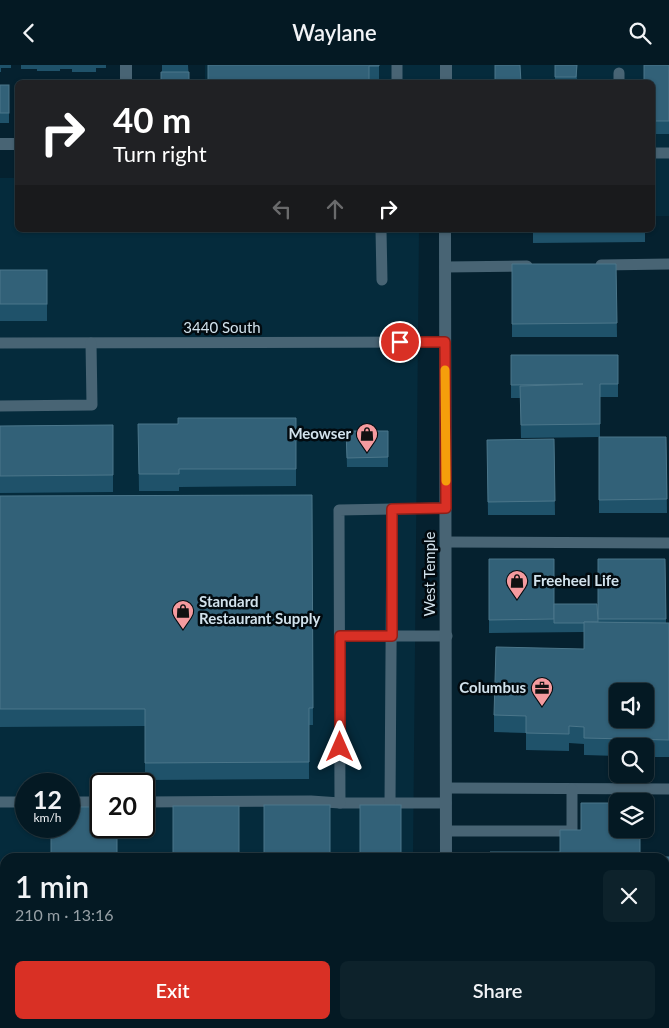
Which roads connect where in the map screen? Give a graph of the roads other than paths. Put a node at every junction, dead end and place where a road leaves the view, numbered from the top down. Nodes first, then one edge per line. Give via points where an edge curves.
1 (126, 65) edge
2 (397, 65) edge
3 (446, 65) edge
4 (126, 80) edge
5 (397, 80) edge
6 (446, 80) edge
7 (15, 144) edge
8 (0, 145) edge
9 (655, 153) edge
10 (669, 153) edge
11 (382, 232) edge
12 (445, 232) edge
13 (590, 265) edge
14 (669, 265) edge
15 (541, 266) edge
16 (445, 267) junction
17 (382, 280) dead end
18 (445, 342) junction
19 (0, 343) edge
20 (91, 343) junction
21 (0, 406) edge
22 (446, 508) junction
23 (392, 509) junction
24 (446, 542) junction
25 (669, 543) edge
26 (340, 636) junction
27 (392, 636) junction
28 (446, 637) junction
29 (446, 788) junction
30 (572, 789) junction
31 (669, 789) edge
32 (155, 801) edge
33 (0, 802) edge
34 (15, 802) edge
35 (340, 803) junction
36 (390, 803) junction
37 (446, 803) junction
38 (446, 831) junction
39 (446, 853) edge

1 - 4 street
2 - 5 lane
3 - 6 street
7 - 8 street
9 - 10 lane
11 - 17 lane
12 - 16 street, West Temple
13 - 14 lane
15 - 16 lane
16 - 18 street, West Temple
18 - 20 lane, 3440 South
18 - 22 street, West Temple
19 - 20 lane, 3440 South
20 - 21 lane via 92,405
22 - 23 lane
22 - 24 street, West Temple
23 - 26 lane via 339,509
23 - 27 lane
24 - 25 lane
24 - 28 street, West Temple
26 - 27 lane
26 - 35 lane
27 - 28 lane
27 - 36 lane
28 - 29 street, West Temple
29 - 30 lane
29 - 37 street, West Temple
30 - 31 lane
30 - 38 lane via 572,831
32 - 35 lane
33 - 34 lane
35 - 36 lane
36 - 37 lane
37 - 38 street, West Temple
38 - 39 street, West Temple

